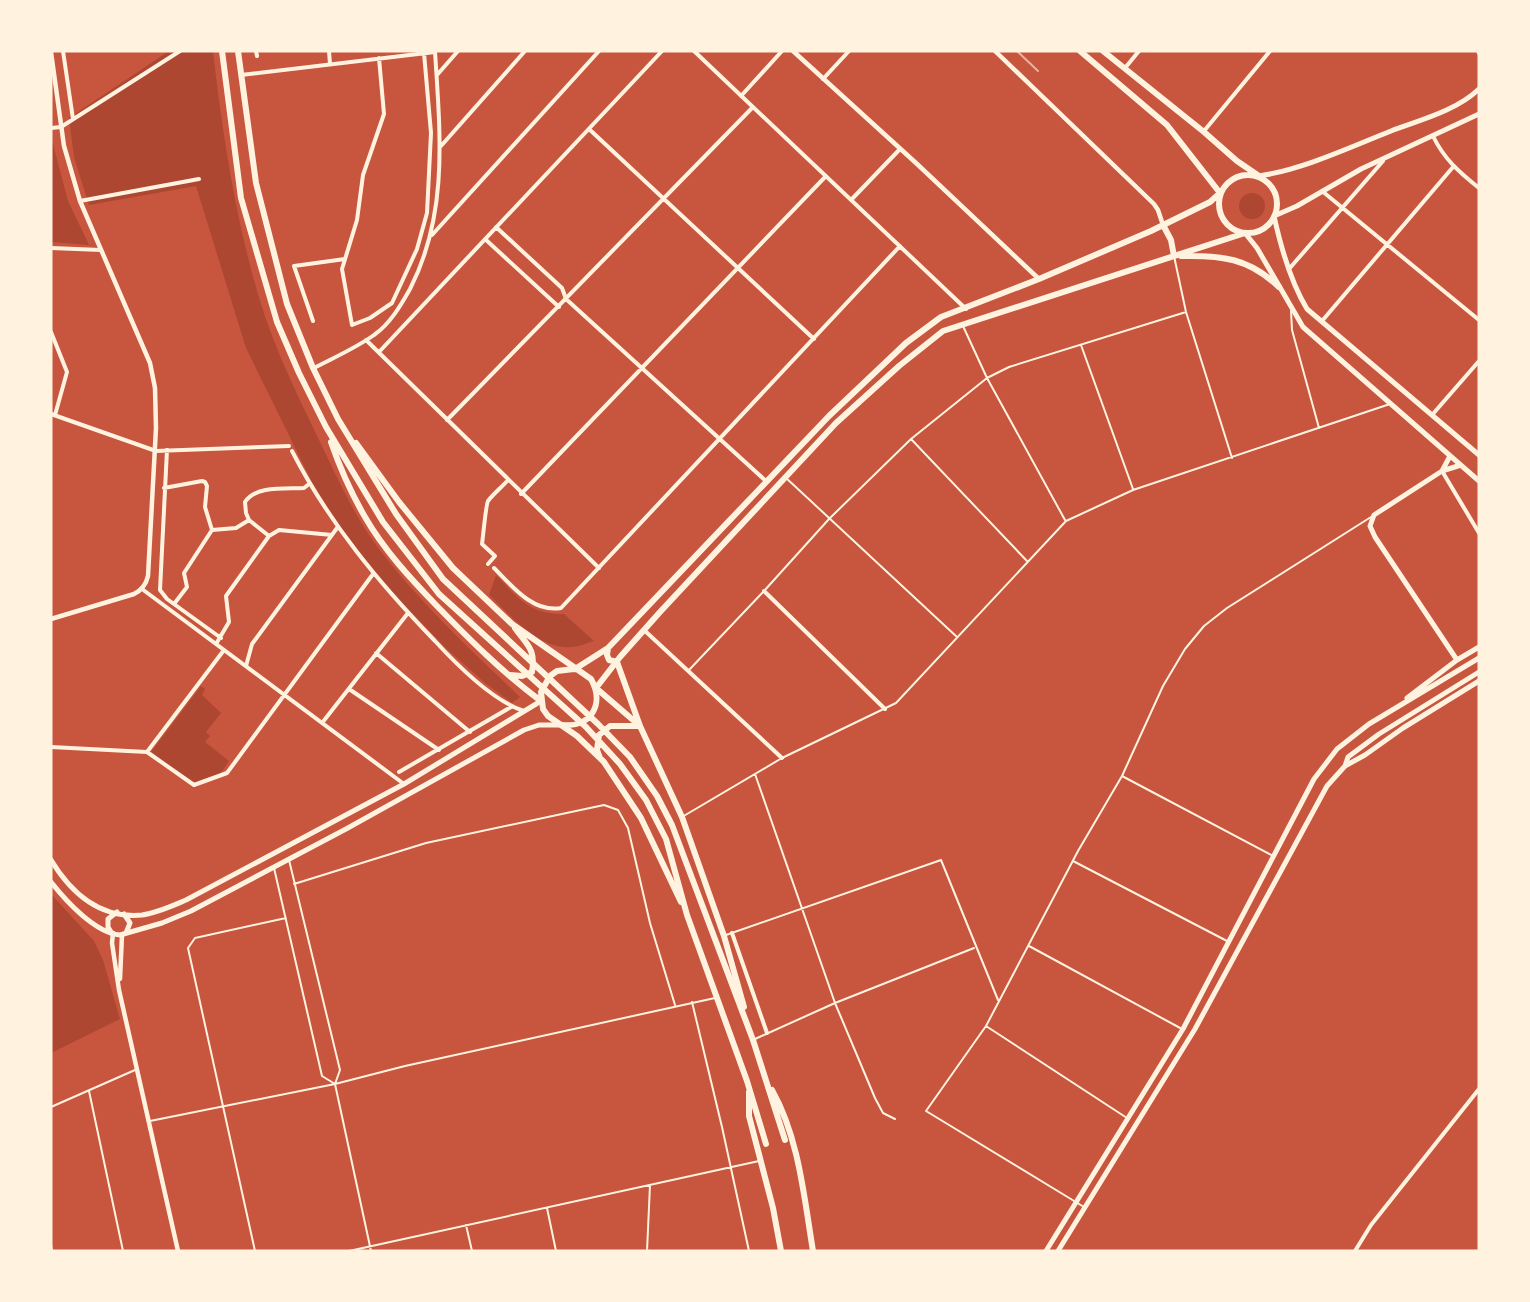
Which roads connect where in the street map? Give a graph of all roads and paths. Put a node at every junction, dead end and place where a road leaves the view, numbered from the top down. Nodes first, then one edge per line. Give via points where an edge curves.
1 (63, 51) edge
2 (180, 51) edge
3 (222, 51) edge
4 (238, 51) edge
5 (328, 51) edge
6 (435, 51) edge
7 (458, 51) edge
8 (525, 51) edge
9 (599, 51) edge
10 (662, 51) edge
11 (694, 51) edge
12 (782, 51) edge
13 (793, 51) edge
14 (849, 51) edge
15 (995, 51) edge
16 (1080, 51) edge
17 (1103, 51) edge
18 (1139, 51) edge
19 (51, 52) edge
20 (1268, 52) edge
21 (423, 53) junction
22 (379, 58) junction
23 (330, 64) junction
24 (1124, 69) junction
25 (241, 75) junction
26 (437, 75) junction
27 (823, 79) junction
28 (1479, 89) edge
29 (741, 96) junction
30 (753, 107) junction
31 (1479, 114) edge
32 (74, 119) junction
33 (61, 127) junction
34 (51, 128) edge
35 (589, 129) junction
36 (1204, 132) junction
37 (1433, 136) junction
38 (441, 146) junction
39 (900, 149) junction
40 (1385, 157) junction
41 (1453, 167) junction
42 (826, 176) junction
43 (1259, 176) junction
44 (199, 179) dead end
45 (1479, 188) edge
46 (1322, 190) junction
47 (1220, 193) junction
48 (664, 199) junction
49 (851, 200) junction
50 (80, 201) junction
51 (1342, 207) junction
52 (1274, 216) junction
53 (1163, 225) junction
54 (496, 227) junction
55 (1245, 233) junction
56 (432, 236) junction
57 (485, 239) junction
58 (1387, 244) junction
59 (900, 246) junction
60 (51, 248) edge
61 (102, 250) junction
62 (1174, 256) junction
63 (345, 259) junction
64 (738, 268) junction
65 (1289, 269) junction
66 (1039, 279) junction
67 (1279, 287) junction
68 (566, 299) junction
69 (558, 307) junction
70 (1291, 308) junction
71 (966, 309) junction
72 (1186, 312) junction
73 (1479, 320) edge
74 (313, 321) dead end
75 (1322, 321) junction
76 (962, 324) junction
77 (51, 332) edge
78 (814, 339) junction
79 (366, 340) junction
80 (1081, 345) junction
81 (379, 352) junction
82 (1479, 361) edge
83 (642, 368) junction
84 (313, 369) junction
85 (987, 378) junction
86 (1390, 404) junction
87 (53, 414) edge
88 (1432, 415) junction
89 (338, 419) junction
90 (447, 420) junction
91 (326, 427) junction
92 (1319, 428) junction
93 (720, 439) junction
94 (911, 439) junction
95 (289, 446) dead end
96 (166, 450) junction
97 (156, 451) junction
98 (292, 451) dead end
99 (1479, 455) edge
100 (1450, 456) junction
101 (1232, 458) junction
102 (1461, 465) junction
103 (1442, 471) junction
104 (785, 477) junction
105 (508, 480) junction
106 (1479, 481) edge
107 (767, 482) junction
108 (309, 484) junction
109 (164, 488) junction
110 (1133, 489) junction
111 (522, 494) junction
112 (1374, 515) junction
113 (829, 519) junction
114 (249, 520) junction
115 (1066, 521) junction
116 (337, 528) junction
117 (212, 530) junction
118 (1479, 533) edge
119 (332, 535) junction
120 (269, 537) junction
121 (1028, 562) junction
122 (488, 564) dead end
123 (494, 568) dead end
124 (599, 568) junction
125 (373, 574) junction
126 (142, 589) junction
127 (764, 591) junction
128 (174, 604) junction
129 (408, 613) junction
130 (51, 619) edge
131 (512, 624) junction
132 (644, 630) junction
133 (221, 638) junction
134 (957, 638) junction
135 (216, 644) junction
136 (1479, 647) edge
137 (608, 648) junction
138 (224, 650) junction
139 (376, 653) junction
140 (1479, 658) edge
141 (1457, 660) junction
142 (617, 662) junction
143 (246, 666) junction
144 (575, 669) junction
145 (688, 671) junction
146 (1479, 672) edge
147 (509, 675) junction
148 (1478, 684) edge
149 (596, 688) junction
150 (349, 689) junction
151 (283, 694) junction
152 (541, 701) junction
153 (511, 706) junction
154 (885, 709) junction
155 (524, 711) junction
156 (1387, 713) junction
157 (322, 723) junction
158 (562, 725) junction
159 (640, 726) junction
160 (470, 732) junction
161 (51, 747) edge
162 (439, 750) junction
163 (147, 752) junction
164 (782, 758) junction
165 (600, 759) junction
166 (1345, 766) junction
167 (399, 772) dead end
168 (755, 774) junction
169 (1122, 776) junction
170 (404, 784) junction
171 (682, 817) junction
172 (1274, 856) junction
173 (289, 859) junction
174 (51, 860) edge
175 (1073, 861) junction
176 (274, 867) junction
177 (51, 882) edge
178 (294, 884) junction
179 (802, 909) junction
180 (119, 912) junction
181 (687, 915) junction
182 (286, 918) junction
183 (112, 933) junction
184 (732, 933) junction
185 (124, 934) junction
186 (724, 936) junction
187 (1228, 942) junction
188 (1029, 946) junction
189 (975, 948) junction
190 (119, 990) junction
191 (718, 998) junction
192 (998, 1001) junction
193 (692, 1002) junction
194 (835, 1003) junction
195 (675, 1005) junction
196 (986, 1026) junction
197 (1183, 1029) junction
198 (767, 1033) junction
199 (753, 1040) junction
200 (138, 1069) junction
201 (767, 1082) junction
202 (335, 1084) junction
203 (748, 1086) junction
204 (1479, 1089) edge
205 (88, 1091) junction
206 (224, 1106) junction
207 (51, 1107) edge
208 (1128, 1118) junction
209 (895, 1119) dead end
210 (150, 1121) junction
211 (784, 1140) dead end
212 (766, 1144) dead end
213 (761, 1160) junction
214 (730, 1168) junction
215 (650, 1185) junction
216 (1076, 1203) junction
217 (547, 1208) junction
218 (1085, 1208) junction
219 (466, 1225) junction
220 (51, 1245) edge
221 (370, 1247) junction
222 (52, 1251) edge
223 (123, 1251) edge
224 (178, 1251) edge
225 (255, 1251) edge
226 (349, 1251) edge
227 (371, 1251) edge
228 (472, 1251) edge
229 (556, 1251) edge
230 (647, 1251) edge
231 (749, 1251) edge
232 (781, 1251) edge
233 (813, 1251) edge
234 (1046, 1251) edge
235 (1058, 1251) edge
236 (1355, 1251) edge

1 - 32 street
2 - 32 street
3 - 91 main road via 244,208 278,322
4 - 25 main road
5 - 23 street
6 - 21 street
6 - 26 street
7 - 26 street
8 - 38 street
9 - 56 street
10 - 35 street
11 - 29 street
12 - 29 street
13 - 27 street
14 - 27 street
15 - 53 street via 1154,204
16 - 47 main road via 1167,125
17 - 24 main road
18 - 24 street
19 - 33 street
20 - 36 street
21 - 22 street
21 - 63 street via 431,133 428,213 417,249 392,303 352,325 342,268
22 - 23 street
22 - 63 street via 384,114 363,176 357,220
23 - 25 street
24 - 36 main road
25 - 84 main road via 256,183 287,304
26 - 38 street
27 - 39 street
28 - 43 main road via 1453,107 1280,173
29 - 30 street
30 - 42 street
30 - 48 street
31 - 37 main road
32 - 33 street
33 - 34 street
33 - 50 street
35 - 48 street
35 - 54 street
36 - 43 main road
37 - 40 main road
37 - 41 street
38 - 56 street
39 - 49 street
39 - 66 street
40 - 46 main road
40 - 51 street
41 - 45 street
41 - 58 street
42 - 49 street
42 - 64 street
43 - 47 main road via 1239,175
43 - 52 main road via 1276,198
44 - 50 street
46 - 51 street
46 - 52 main road
47 - 53 main road
47 - 55 main road via 1218,204 1223,221
48 - 64 street
48 - 68 street
49 - 59 street
50 - 61 street
51 - 58 street
51 - 65 street
52 - 55 main road via 1262,230
52 - 65 main road
53 - 62 main road
53 - 66 main road
54 - 57 street
54 - 68 street via 562,288
55 - 62 main road
55 - 67 main road
56 - 79 street via 400,307
57 - 69 street
57 - 81 street
58 - 73 street
58 - 75 street
59 - 71 street
59 - 78 street
60 - 61 street
61 - 97 street via 150,363 156,398
62 - 67 main road via 1231,258 1259,271
62 - 72 lane
62 - 76 main road
63 - 74 street via 294,266
64 - 78 street
64 - 83 street
65 - 75 main road via 1307,309
66 - 71 main road
67 - 70 main road
68 - 69 street
68 - 83 street
69 - 90 street
70 - 86 main road via 1303,327
70 - 92 lane via 1292,330
71 - 107 main road via 941,317 906,343
72 - 80 lane
72 - 101 lane
75 - 88 main road
76 - 85 lane
76 - 104 main road via 943,331 899,366 836,423
77 - 87 street via 67,372
78 - 93 street
79 - 81 street
79 - 84 street
80 - 85 lane via 1009,367
80 - 110 lane
81 - 90 street
82 - 88 street
83 - 93 street
83 - 111 street
84 - 89 main road
85 - 94 lane
85 - 115 lane
86 - 92 lane
86 - 100 main road
87 - 97 street
88 - 99 main road
89 - 131 main road via 453,568
89 - 199 main road via 396,514 443,579 581,708 630,758 657,796 672,825
90 - 105 street
91 - 147 main road via 342,473 387,551 472,643
91 - 181 main road via 383,522 438,594 574,715 620,764 646,800 666,839
92 - 101 lane
93 - 107 street
93 - 124 street
94 - 113 lane
94 - 121 lane
95 - 96 street
96 - 97 street
96 - 109 street
97 - 126 street via 148,576
98 - 108 street
100 - 102 main road
100 - 103 main road
101 - 110 lane
102 - 103 main road
102 - 106 main road
103 - 112 main road
103 - 118 street
104 - 113 lane
104 - 132 main road
105 - 111 street
105 - 122 street via 486,506 482,544 495,556
107 - 137 main road
108 - 114 street via 304,488 253,494 245,502
108 - 116 street
109 - 117 street via 206,482 205,507
109 - 128 street via 159,586 164,597
110 - 115 lane
111 - 124 street
112 - 141 main road via 1370,526 1375,537
112 - 169 lane via 1204,626 1163,686
113 - 127 lane
113 - 134 lane
114 - 117 street via 236,528
114 - 120 street
115 - 121 lane
116 - 119 street
116 - 125 street
117 - 128 street via 184,573 187,587
119 - 120 street via 279,530
119 - 143 street via 252,644
120 - 133 street via 226,596 229,622
121 - 134 lane
123 - 124 street via 513,588 550,610 561,608
125 - 129 street
125 - 151 street
126 - 130 street
126 - 135 street
127 - 145 lane
127 - 154 street
128 - 133 street
129 - 139 street
129 - 153 street via 460,667
131 - 144 main road
131 - 147 main road via 532,649 534,659 532,672
132 - 142 main road
132 - 145 street
133 - 135 street
134 - 154 lane via 896,703
135 - 138 street
136 - 141 main road
137 - 142 main road via 609,660
137 - 144 main road
138 - 143 street
138 - 163 street
139 - 150 street
139 - 160 street
140 - 156 main road
141 - 156 main road
142 - 149 main road
142 - 159 main road
143 - 151 street
144 - 149 main road via 591,679
144 - 152 main road via 550,676 544,683
145 - 164 street
146 - 166 main road via 1379,734 1348,757
147 - 152 main road
148 - 166 main road
149 - 158 main road via 593,713 579,724
149 - 159 main road
150 - 157 street
150 - 162 street
151 - 157 street
151 - 163 street via 227,773 194,785
152 - 155 main road
152 - 158 main road via 548,716
153 - 155 street
153 - 160 street
154 - 164 lane
155 - 170 main road
156 - 172 main road via 1336,749 1314,779
157 - 170 street
158 - 165 main road
158 - 173 main road via 539,725 524,730
159 - 165 main road via 610,726 604,730 599,735
159 - 171 main road
160 - 162 street
161 - 163 street
162 - 167 street
164 - 168 lane
165 - 181 main road via 641,818
166 - 218 main road via 1327,786 1195,1029
168 - 171 lane
168 - 179 lane
169 - 172 lane
169 - 175 lane
170 - 180 main road via 186,900 151,913
171 - 186 main road
172 - 187 main road
173 - 176 main road
173 - 178 lane
174 - 180 main road via 76,893 92,904
175 - 187 lane
175 - 188 lane
176 - 182 lane
176 - 185 main road via 179,916
177 - 183 main road via 69,904
178 - 195 lane via 426,843 604,805 618,810 628,828
178 - 202 lane via 340,1070
179 - 184 lane
179 - 189 lane via 940,860
179 - 194 lane
180 - 183 main road via 108,919
180 - 185 main road via 130,923
181 - 191 main road
182 - 202 lane via 322,1076
182 - 206 lane via 195,938 188,948
183 - 185 main road
183 - 190 street
184 - 186 lane
184 - 198 street
185 - 190 street
186 - 199 main road
187 - 197 main road
188 - 192 lane
188 - 197 lane
189 - 192 lane
189 - 194 lane
190 - 200 street
191 - 193 lane
191 - 203 main road
192 - 196 lane
193 - 195 lane
193 - 214 lane
194 - 198 lane
194 - 209 lane via 875,1098 884,1113
195 - 202 lane
196 - 208 lane
196 - 216 lane via 926,1111
197 - 208 main road
198 - 199 lane
199 - 201 main road
200 - 205 lane
200 - 210 street
201 - 211 main road
201 - 233 main road via 781,1105 791,1138
202 - 206 lane
202 - 221 lane
203 - 212 main road
203 - 213 main road via 749,1116
204 - 236 street via 1371,1225
205 - 207 lane
205 - 223 lane
206 - 210 lane
206 - 225 lane
208 - 216 main road
210 - 224 street
213 - 214 lane
213 - 232 main road
214 - 215 lane
214 - 231 lane
215 - 217 lane
215 - 230 lane
216 - 218 lane
216 - 234 main road
217 - 219 lane
217 - 229 lane
218 - 235 main road
219 - 221 lane
219 - 228 lane
220 - 222 lane
221 - 226 lane
221 - 227 lane

